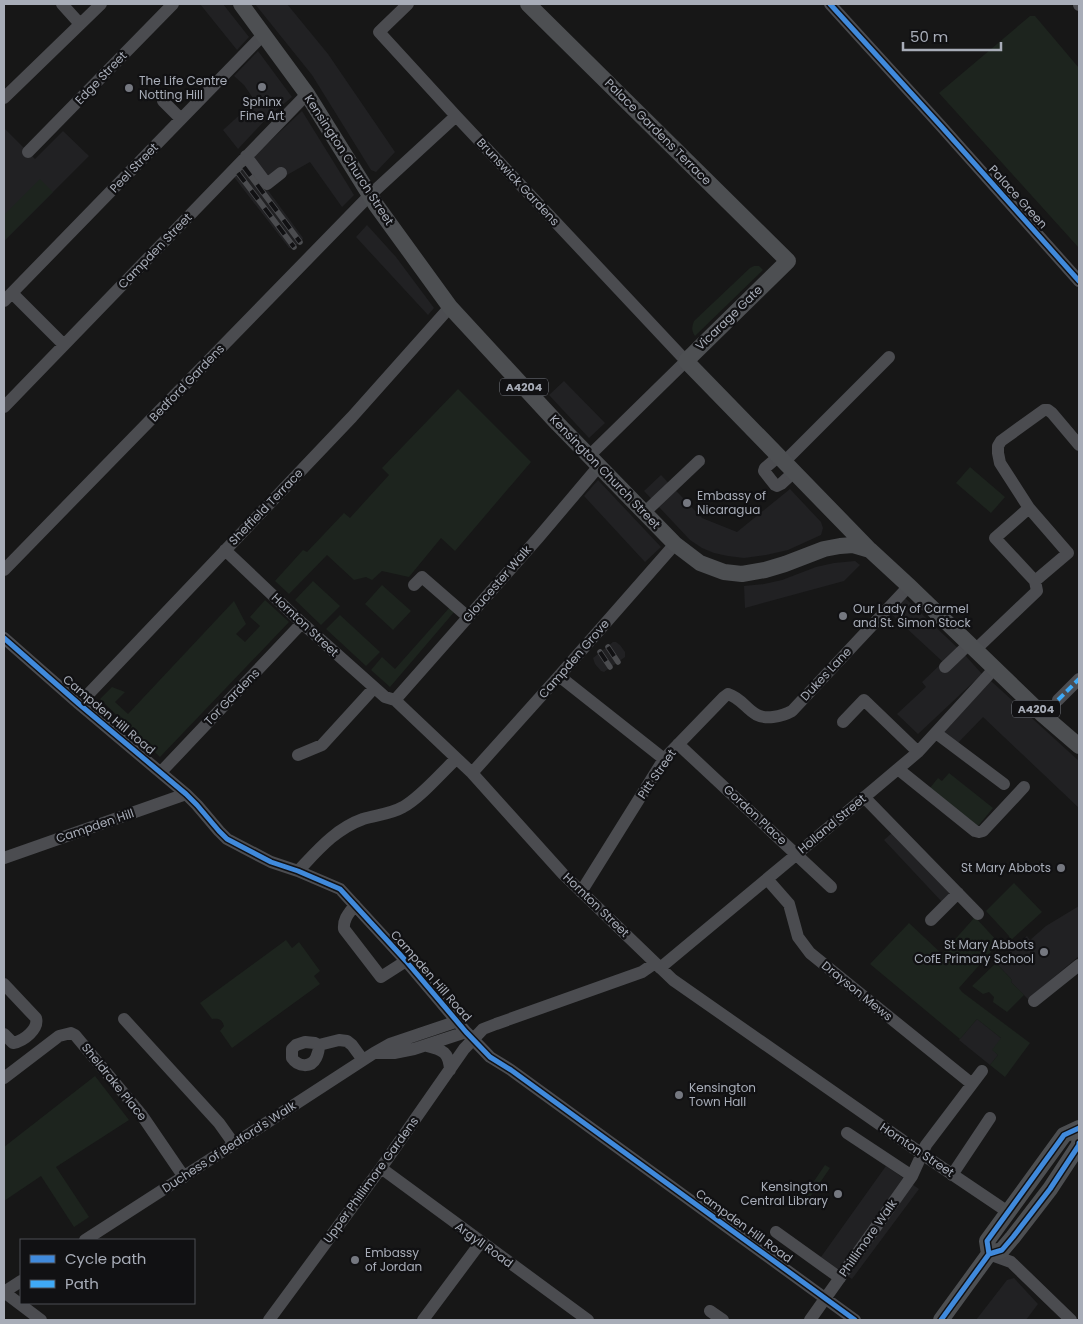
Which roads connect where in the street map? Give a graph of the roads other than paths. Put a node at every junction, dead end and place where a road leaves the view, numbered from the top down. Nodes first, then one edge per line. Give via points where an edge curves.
1 (62, 4) edge
2 (101, 4) edge
3 (173, 4) edge
4 (242, 4) edge
5 (408, 4) edge
6 (528, 4) edge
7 (830, 4) edge
8 (80, 24) junction
9 (263, 35) junction
10 (307, 94) junction
11 (4, 98) edge
12 (163, 101) dead end
13 (456, 116) junction
14 (181, 119) junction
15 (28, 152) dead end
16 (246, 156) junction
17 (280, 173) dead end
18 (370, 195) junction
19 (788, 261) joint
20 (1079, 281) edge
21 (8, 297) edge
22 (450, 307) junction
23 (64, 345) junction
24 (889, 357) dead end
25 (686, 361) junction
26 (4, 407) edge
27 (1079, 445) edge
28 (594, 461) junction
29 (699, 461) dead end
30 (786, 463) junction
31 (1029, 508) junction
32 (644, 512) junction
33 (675, 544) junction
34 (225, 550) junction
35 (870, 550) junction
36 (1074, 552) edge
37 (4, 570) edge
38 (414, 585) dead end
39 (908, 586) junction
40 (1036, 586) junction
41 (468, 616) junction
42 (302, 623) junction
43 (4, 638) edge
44 (972, 647) junction
45 (945, 667) dead end
46 (994, 669) junction
47 (559, 676) junction
48 (1079, 679) edge
49 (374, 688) junction
50 (395, 700) junction
51 (1058, 700) dead end
52 (79, 704) junction
53 (784, 716) joint
54 (843, 722) dead end
55 (936, 733) junction
56 (678, 744) junction
57 (1079, 746) edge
58 (918, 752) junction
59 (298, 755) dead end
60 (456, 759) junction
61 (664, 759) junction
62 (898, 769) junction
63 (161, 772) junction
64 (472, 773) junction
65 (1004, 784) dead end
66 (1024, 787) dead end
67 (186, 794) junction
68 (864, 797) junction
69 (797, 854) junction
70 (4, 858) edge
71 (298, 871) junction
72 (767, 879) junction
73 (831, 887) dead end
74 (581, 892) junction
75 (958, 893) junction
76 (355, 905) junction
77 (978, 914) dead end
78 (931, 920) dead end
79 (406, 960) junction
80 (657, 965) junction
81 (1079, 965) edge
82 (4, 984) edge
83 (1034, 1002) dead end
84 (124, 1019) dead end
85 (458, 1021) junction
86 (4, 1034) edge
87 (470, 1035) junction
88 (319, 1045) dead end
89 (427, 1046) junction
90 (368, 1056) junction
91 (450, 1070) junction
92 (982, 1071) dead end
93 (4, 1078) edge
94 (972, 1084) junction
95 (990, 1118) dead end
96 (1079, 1128) edge
97 (847, 1133) dead end
98 (1079, 1142) edge
99 (234, 1144) junction
100 (922, 1154) junction
101 (381, 1168) junction
102 (952, 1175) junction
103 (912, 1176) junction
104 (184, 1177) junction
105 (1008, 1212) junction
106 (776, 1232) dead end
107 (87, 1239) edge
108 (481, 1242) junction
109 (989, 1254) junction
110 (840, 1278) junction
111 (20, 1282) edge
112 (4, 1292) edge
113 (826, 1299) junction
114 (710, 1311) dead end
115 (580, 1318) edge
116 (41, 1320) edge
117 (269, 1320) edge
118 (423, 1320) edge
119 (723, 1320) edge
120 (810, 1320) edge
121 (855, 1320) edge
122 (941, 1320) edge
123 (1071, 1320) edge

1 - 8 street
2 - 8 street
3 - 15 street, Edge Street
4 - 9 main road, Kensington Church Street / A4204
5 - 13 street, Brunswick Gardens via 379,32
6 - 19 main road, Palace Gardens Terrace
7 - 20 street, Palace Green
8 - 11 street
9 - 10 main road, Kensington Church Street / A4204
9 - 14 street, Peel Street
10 - 16 street, Campden Street
10 - 18 main road, Kensington Church Street / A4204
12 - 14 street
13 - 18 street, Bedford Gardens
13 - 25 street, Brunswick Gardens
14 - 21 street, Peel Street
16 - 17 street via 267,184
16 - 23 street, Campden Street
18 - 22 main road, Kensington Church Street / A4204
18 - 37 street, Bedford Gardens
19 - 25 main road, Vicarage Gate
21 - 23 street
22 - 28 main road, Kensington Church Street / A4204
22 - 34 street, Sheffield Terrace via 352,417
23 - 26 street, Campden Street
24 - 30 street
25 - 28 street, Gloucester Walk
25 - 30 main road, Vicarage Gate
27 - 31 street via 1048,410 1001,440 998,446 1000,463
28 - 32 main road, Kensington Church Street / A4204
28 - 41 street, Gloucester Walk via 538,538
29 - 32 street
30 - 35 main road, Vicarage Gate
31 - 36 street
31 - 40 street via 995,538
32 - 33 main road, Kensington Church Street / A4204
33 - 35 main road, Kensington Church Street / A4204 via 700,562 724,572 742,574 840,546
33 - 47 street, Campden Grove
34 - 42 street, Hornton Street
34 - 52 street, Sheffield Terrace
35 - 39 main road, A4204
36 - 40 street
38 - 41 street via 422,577
39 - 44 main road, A4204
39 - 53 street, Dukes Lane
40 - 44 street
41 - 50 street, Gloucester Walk
42 - 49 street, Hornton Street
42 - 63 street, Tor Gardens
43 - 52 street, Campden Hill Road
44 - 45 street
44 - 46 main road, A4204
46 - 55 street, Holland Street
46 - 57 main road, A4204
47 - 61 street
47 - 64 street, Campden Grove
48 - 51 street
49 - 50 street, Hornton Street
49 - 59 street via 322,745
50 - 60 street, Hornton Street
52 - 63 street, Campden Hill Road
53 - 56 street, Pitt Street via 763,718 728,694
54 - 58 street via 864,700
55 - 58 street, Holland Street
55 - 65 street
56 - 61 street, Pitt Street
56 - 69 street, Gordon Place
58 - 62 street, Holland Street
60 - 64 street, Hornton Street
60 - 71 street via 412,802 343,829 321,846
61 - 74 street, Pitt Street
62 - 66 street via 979,832
62 - 68 street, Holland Street
63 - 67 street, Campden Hill Road
64 - 74 street, Hornton Street
67 - 70 street, Campden Hill
67 - 71 street, Campden Hill Road via 226,839 271,862
68 - 69 street, Holland Street
68 - 75 street
69 - 72 street, Holland Street
69 - 73 street, Gordon Place
71 - 76 street, Campden Hill Road via 340,889
72 - 80 street, Holland Street
72 - 94 street, Drayson Mews via 789,904 798,937 810,952
74 - 80 street, Hornton Street
75 - 77 street
75 - 78 street
76 - 79 street, Campden Hill Road
76 - 79 street via 345,918 344,929 381,977
79 - 85 street, Campden Hill Road
80 - 87 street, Holland Street
80 - 100 street, Hornton Street via 736,1025
81 - 83 street
82 - 86 street via 37,1021 32,1031 19,1042 13,1043
84 - 99 street via 219,1122
85 - 87 street, Campden Hill Road
85 - 90 street, Duchess of Bedford's Walk via 390,1044
87 - 89 street
87 - 91 street, Upper Phillimore Gardens
87 - 113 street, Campden Hill Road via 490,1057
88 - 90 street via 347,1041
89 - 90 street
89 - 91 street via 440,1049 446,1055
90 - 99 street, Duchess of Bedford's Walk
91 - 101 street, Upper Phillimore Gardens
92 - 94 street, Phillimore Walk
93 - 104 street, Sheldrake Place via 59,1036 65,1033 75,1035 137,1110
94 - 100 street, Phillimore Walk
95 - 102 street
96 - 105 main road via 1064,1135
97 - 103 street
98 - 109 main road via 1050,1189 1013,1237 1002,1250
99 - 104 street, Duchess of Bedford's Walk
100 - 102 street, Hornton Street
100 - 103 street, Phillimore Walk
101 - 108 street, Argyll Road
101 - 117 street, Upper Phillimore Gardens
102 - 105 street, Hornton Street
103 - 110 street, Phillimore Walk
104 - 107 street, Duchess of Bedford's Walk
105 - 109 main road via 987,1241
106 - 110 street
108 - 115 street, Argyll Road
108 - 118 street
109 - 122 main road
109 - 123 street via 1011,1262
110 - 113 street, Phillimore Walk
111 - 112 street
112 - 116 street
113 - 120 street, Phillimore Walk
113 - 121 street, Campden Hill Road
114 - 119 street

